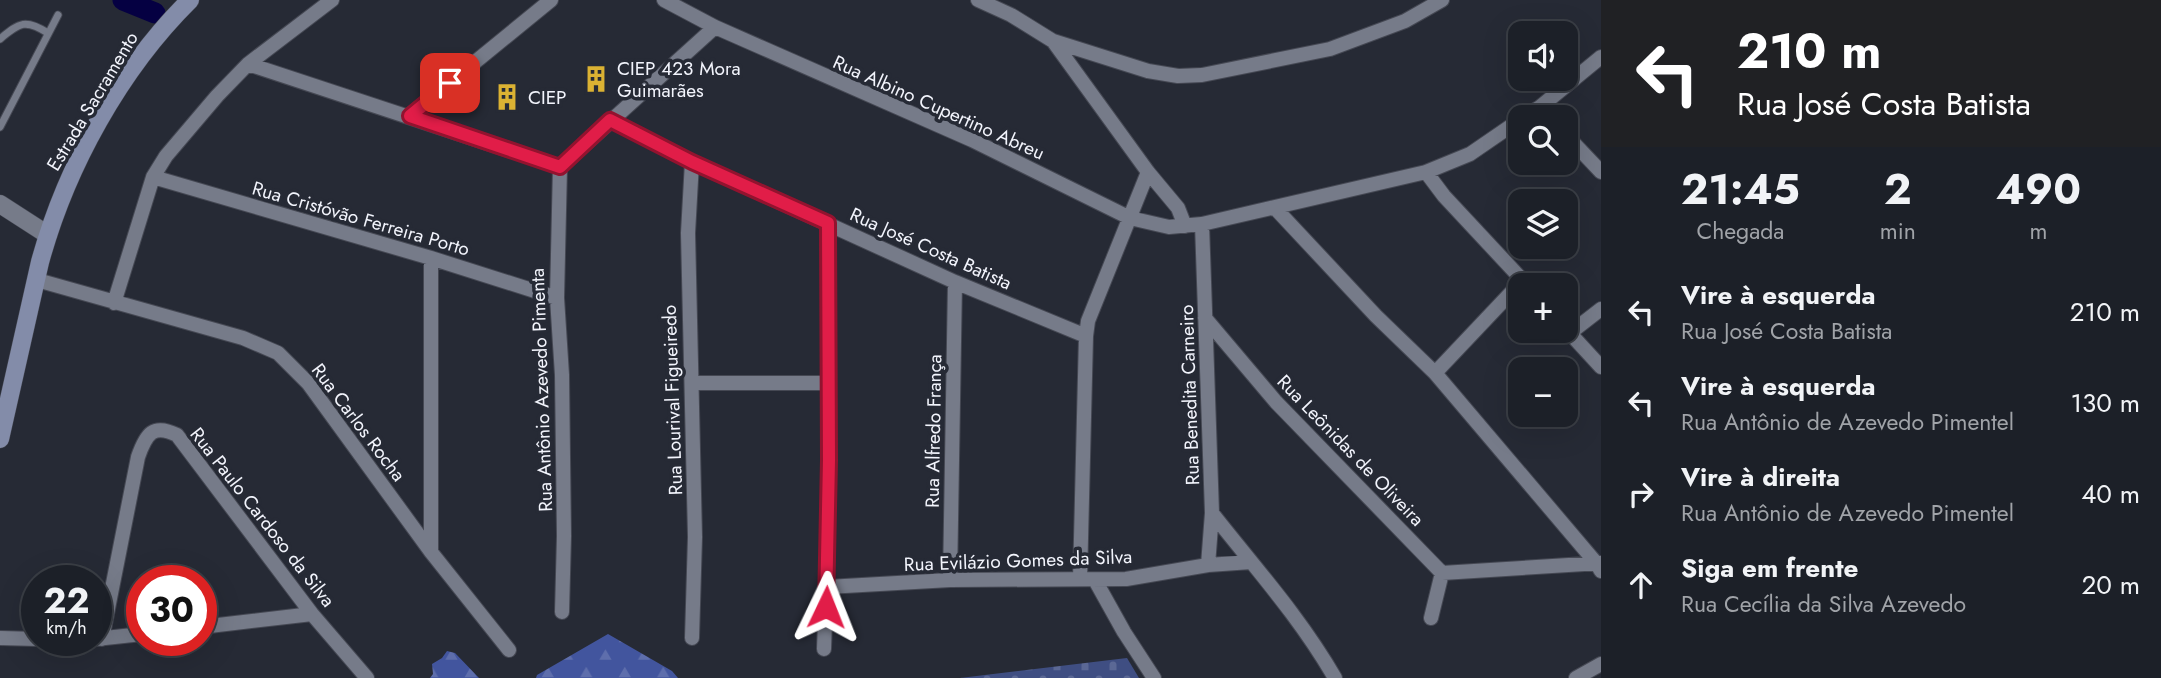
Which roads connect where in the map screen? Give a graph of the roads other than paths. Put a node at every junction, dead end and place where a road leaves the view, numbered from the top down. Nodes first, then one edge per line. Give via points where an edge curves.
1 (190, 0) edge
2 (332, 0) edge
3 (551, 0) edge
4 (664, 0) edge
5 (978, 0) edge
6 (1441, 0) edge
7 (58, 15) dead end
8 (715, 27) junction
9 (48, 33) junction
10 (0, 39) edge
11 (1054, 41) junction
12 (1601, 57) edge
13 (248, 64) junction
14 (1552, 105) edge
15 (410, 116) junction
16 (610, 120) junction
17 (0, 127) edge
18 (1508, 128) edge
19 (1578, 148) edge
20 (692, 162) junction
21 (560, 167) junction
22 (1148, 172) junction
23 (1426, 172) junction
24 (1601, 173) edge
25 (153, 177) junction
26 (0, 204) edge
27 (1275, 208) junction
28 (1130, 218) junction
29 (828, 223) junction
30 (1202, 224) junction
31 (1185, 226) junction
32 (48, 234) junction
33 (431, 258) junction
34 (1516, 273) edge
35 (37, 280) junction
36 (955, 282) junction
37 (557, 298) junction
38 (1508, 300) edge
39 (114, 303) junction
40 (1601, 309) edge
41 (1205, 318) junction
42 (1578, 324) edge
43 (1086, 336) junction
44 (1578, 342) edge
45 (1601, 367) edge
46 (1435, 373) junction
47 (692, 383) junction
48 (829, 383) junction
49 (0, 439) edge
50 (1212, 513) junction
51 (431, 552) junction
52 (1251, 562) junction
53 (1208, 565) junction
54 (1600, 566) edge
55 (1441, 573) junction
56 (112, 578) edge
57 (950, 580) junction
58 (1088, 580) junction
59 (827, 587) junction
60 (562, 611) dead end
61 (312, 614) junction
62 (1431, 618) dead end
63 (217, 625) edge
64 (0, 638) edge
65 (692, 638) dead end
66 (21, 639) edge
67 (824, 649) dead end
68 (509, 650) dead end
69 (1601, 664) edge
70 (367, 678) edge
71 (1154, 678) edge
72 (1335, 678) edge
73 (1576, 678) edge

1 - 32 main road, Estrada Sacramento via 138,60 85,146
2 - 13 street
3 - 15 street
4 - 8 street, Rua Albino Cupertino Abreu
5 - 11 street
6 - 11 street via 1405,21 1330,49 1202,75 1148,71
7 - 9 lane
8 - 16 street
8 - 28 street, Rua Albino Cupertino Abreu via 972,140
9 - 10 lane via 34,24 21,23
9 - 17 lane
11 - 22 street
12 - 14 street, Rua Albino Cupertino Abreu
13 - 15 street
13 - 25 street via 186,131
15 - 21 street
16 - 20 street, Rua José Costa Batista
16 - 21 street
18 - 23 street, Rua Albino Cupertino Abreu via 1470,154
19 - 24 street
20 - 29 street, Rua José Costa Batista
20 - 47 street, Rua Lourival Figueiredo via 688,233
21 - 37 street, Rua Antônio Azevedo Pimenta
22 - 28 street
22 - 31 street via 1178,208
23 - 27 street, Rua Albino Cupertino Abreu
23 - 34 street
25 - 33 street, Rua Cristóvão Ferreira Porto
25 - 39 street
26 - 32 street
27 - 30 street, Rua Albino Cupertino Abreu
27 - 46 street
28 - 31 street, Rua Albino Cupertino Abreu
28 - 43 street
29 - 36 street, Rua José Costa Batista
29 - 48 street
30 - 31 street, Rua Albino Cupertino Abreu
30 - 41 street, Rua Benedita Carneiro
32 - 35 main road, Estrada Sacramento
33 - 37 street, Rua Cristóvão Ferreira Porto
33 - 51 street
35 - 39 street, Rua Carlos Rocha
35 - 49 main road, Estrada Sacramento
36 - 43 street, Rua José Costa Batista
36 - 57 street, Rua Alfredo França
37 - 60 street, Rua Antônio Azevedo Pimenta via 562,375
38 - 46 street
39 - 51 street, Rua Carlos Rocha via 243,338 278,354 307,383
40 - 42 street
41 - 50 street, Rua Benedita Carneiro
41 - 55 street, Rua Leônidas de Oliveira via 1276,402
43 - 58 street
44 - 45 street
46 - 54 street
47 - 48 street
47 - 65 street, Rua Lourival Figueiredo
48 - 59 street
50 - 52 street
50 - 53 street, Rua Benedita Carneiro
51 - 68 street, Rua Carlos Rocha
52 - 53 street, Rua Evilázio Gomes da Silva
52 - 72 street via 1291,610
53 - 58 street, Rua Evilázio Gomes da Silva via 1126,579
54 - 55 street
55 - 62 street
56 - 61 street, Rua Paulo Cardoso da Silva via 142,445 155,430 162,429 177,435
57 - 58 street, Rua Evilázio Gomes da Silva
57 - 59 street, Rua Evilázio Gomes da Silva
58 - 71 street
59 - 67 street
61 - 63 street
61 - 70 street, Rua Paulo Cardoso da Silva
64 - 66 street
69 - 73 street

